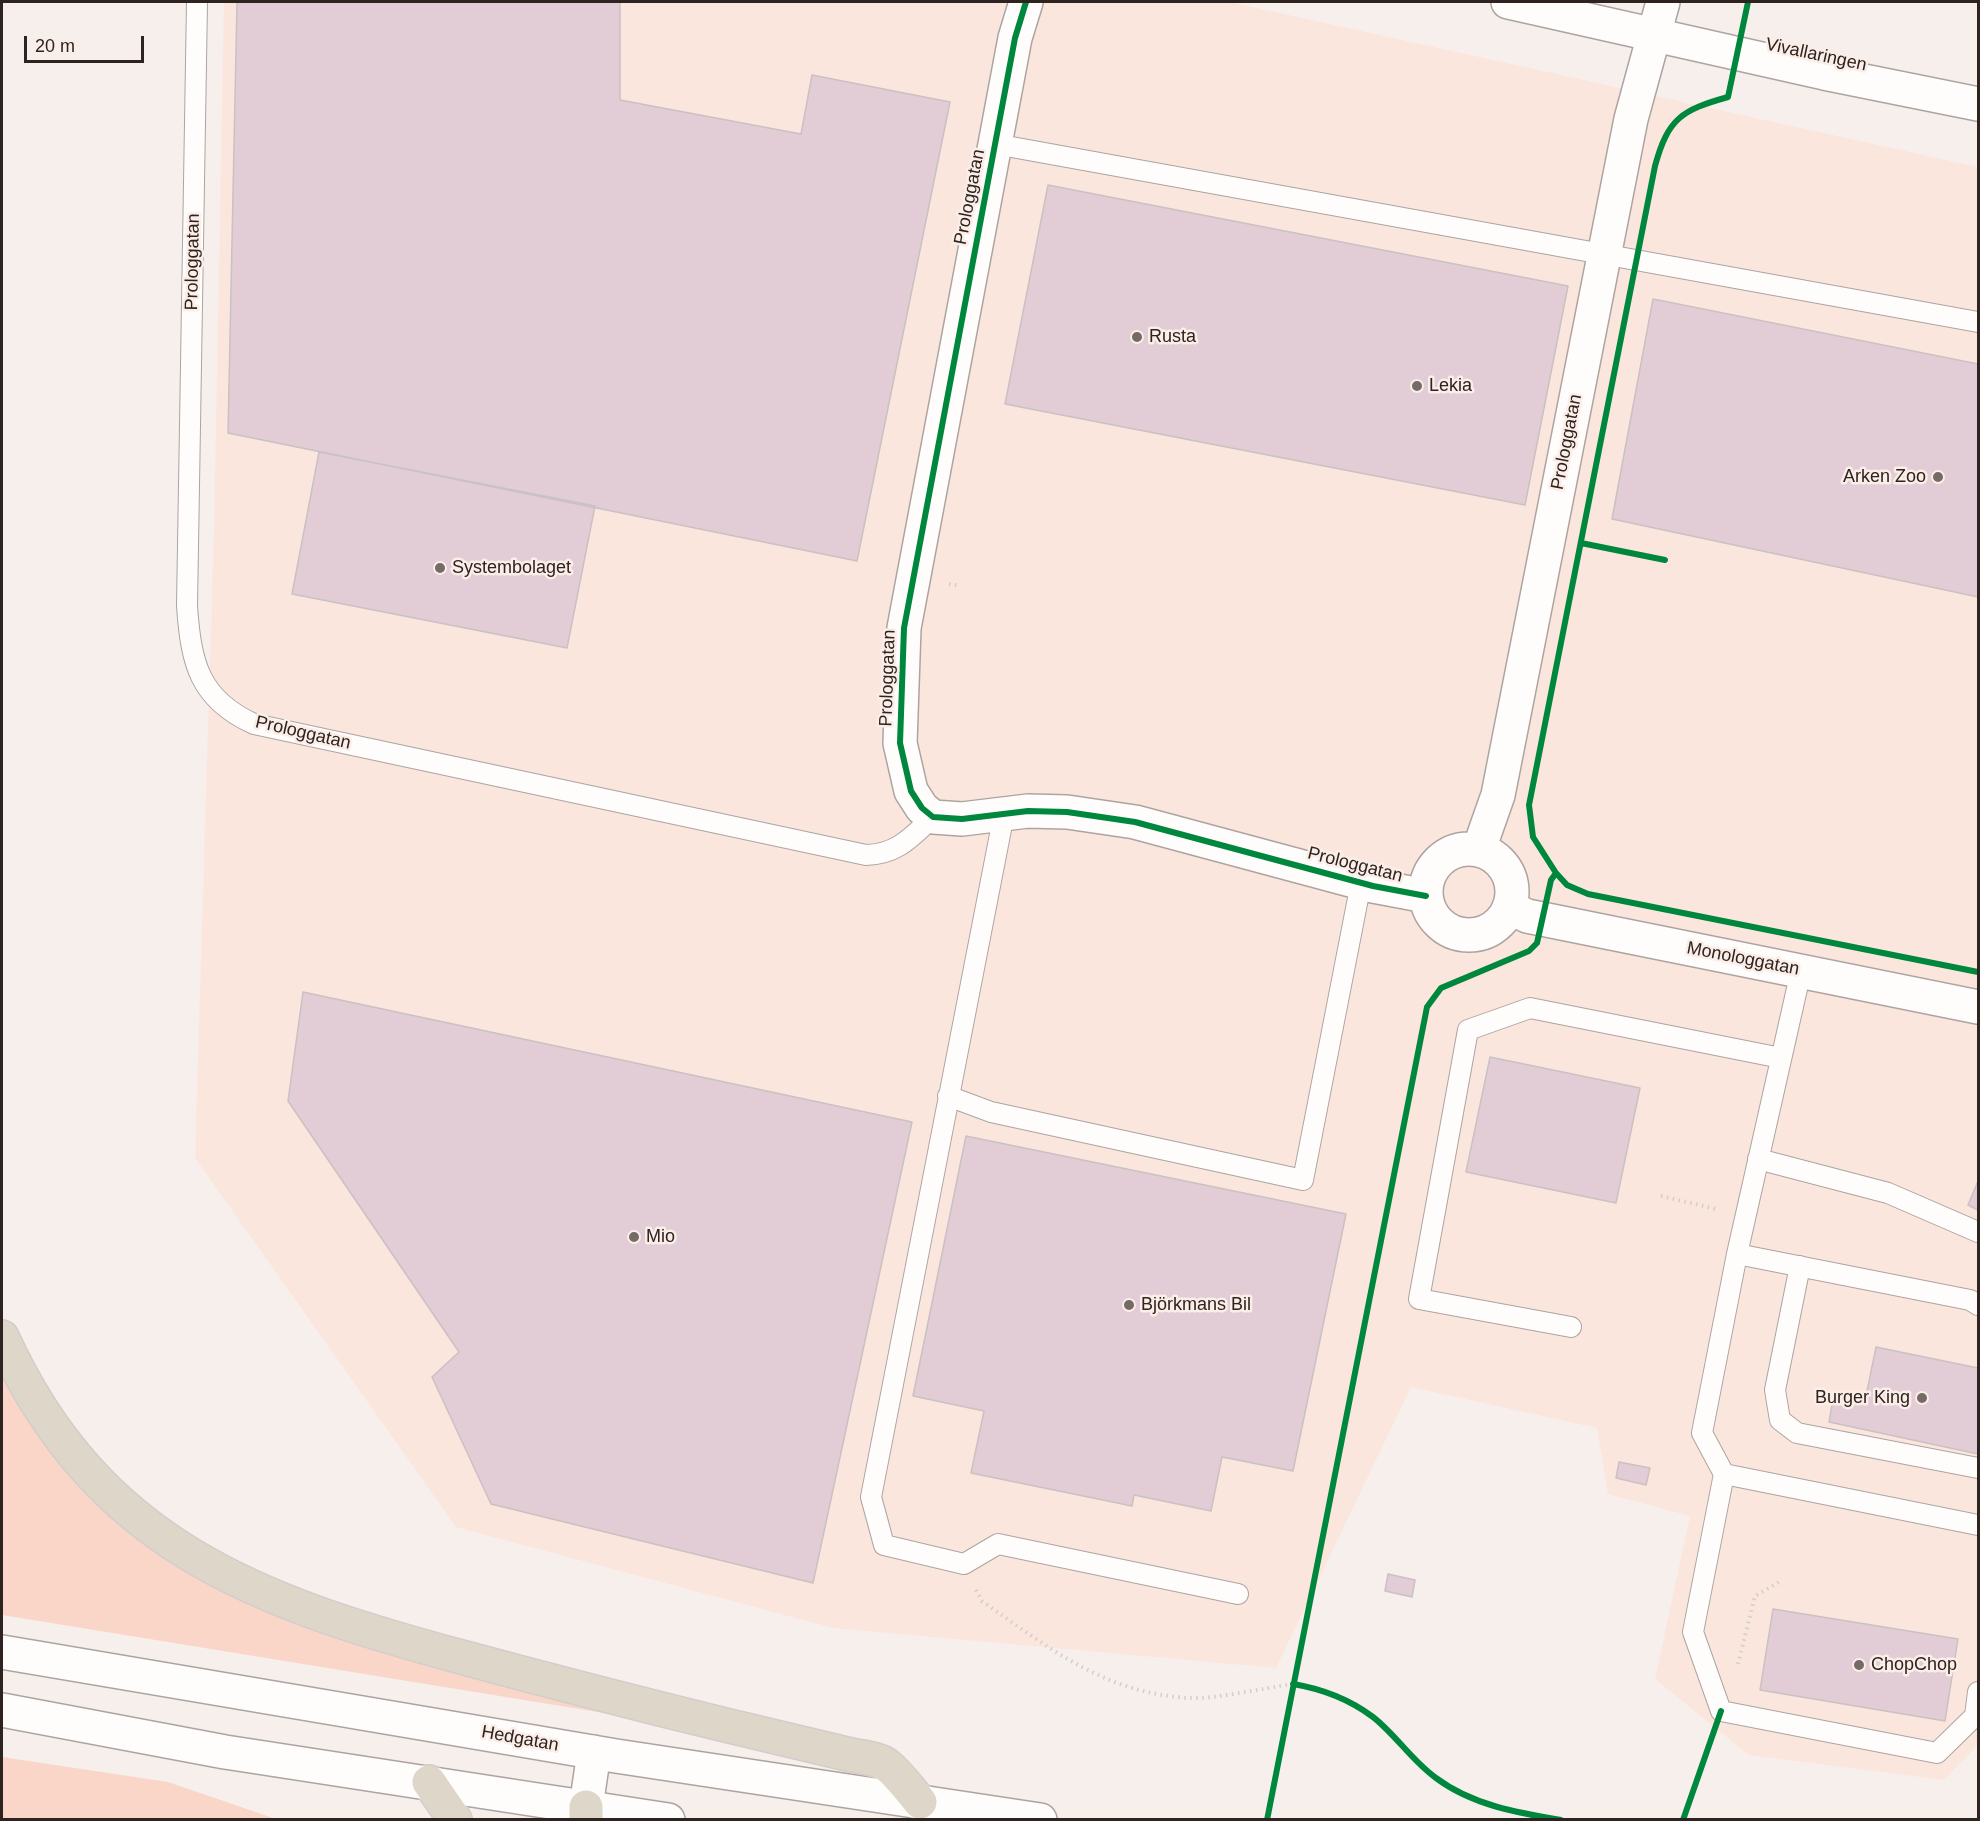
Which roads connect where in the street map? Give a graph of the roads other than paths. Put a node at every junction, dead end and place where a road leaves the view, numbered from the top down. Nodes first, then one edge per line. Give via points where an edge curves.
1 (197, 2) edge
2 (1026, 2) edge
3 (1508, 2) edge
4 (1663, 2) edge
5 (1655, 35) junction
6 (1978, 104) edge
7 (995, 144) junction
8 (1604, 255) junction
9 (1978, 322) edge
10 (1004, 814) junction
11 (933, 817) junction
12 (1479, 849) junction
13 (1361, 883) junction
14 (1426, 896) junction
15 (1509, 907) junction
16 (1801, 971) junction
17 (1978, 1007) edge
18 (1781, 1058) junction
19 (948, 1096) junction
20 (1758, 1159) junction
21 (1978, 1232) edge
22 (1737, 1254) junction
23 (1800, 1266) junction
24 (1978, 1305) edge
25 (1571, 1327) dead end
26 (2, 1337) edge
27 (1978, 1468) edge
28 (1724, 1474) junction
29 (1978, 1525) edge
30 (1238, 1594) dead end
31 (2, 1652) edge
32 (1978, 1692) edge
33 (2, 1710) edge
34 (594, 1752) junction
35 (429, 1782) junction
36 (920, 1802) junction
37 (586, 1813) edge
38 (455, 1820) edge
39 (668, 1820) edge
40 (1040, 1820) edge

1 - 11 lane, Prologgatan via 187,606 189,638 198,670 211,695 230,713 255,724 866,855 896,850
2 - 7 street, Prologgatan via 1015,38
3 - 5 street, Vivallaringen
4 - 5 street, Prologgatan
5 - 6 street, Vivallaringen
5 - 8 street, Prologgatan via 1631,119
7 - 8 lane
7 - 11 street, Prologgatan via 904,628 900,743 911,791
8 - 9 lane
8 - 12 street, Prologgatan via 1498,795
10 - 11 street, Prologgatan via 962,819
10 - 13 street, Prologgatan via 1067,812 1135,822
10 - 19 lane
12 - 14 street via 1454,851 1442,858 1427,881
12 - 15 street via 1491,854 1506,869 1513,890
13 - 14 street, Prologgatan
13 - 19 lane via 1303,1180 991,1112
14 - 15 street via 1441,925 1466,935 1494,927
15 - 16 street, Monologgatan via 1534,918
16 - 17 street, Monologgatan
16 - 18 lane
18 - 20 lane
18 - 25 lane via 1530,1008 1468,1030 1419,1299
19 - 30 lane via 871,1497 884,1545 964,1563 998,1544
20 - 21 lane via 1888,1193
20 - 22 lane
22 - 23 lane
22 - 28 lane via 1702,1433
23 - 24 lane via 1970,1300
23 - 27 lane via 1775,1390 1780,1420 1797,1433
26 - 36 highway via 43,1416 105,1490 189,1555 239,1582 291,1606 407,1642 886,1764
28 - 29 lane
28 - 32 lane via 1693,1632 1721,1710 1937,1752 1975,1716
31 - 34 street, Hedgatan
33 - 35 street via 225,1752
34 - 36 street, Hedgatan
34 - 37 street
35 - 37 street
35 - 38 highway
36 - 40 street, Hedgatan
37 - 39 street

